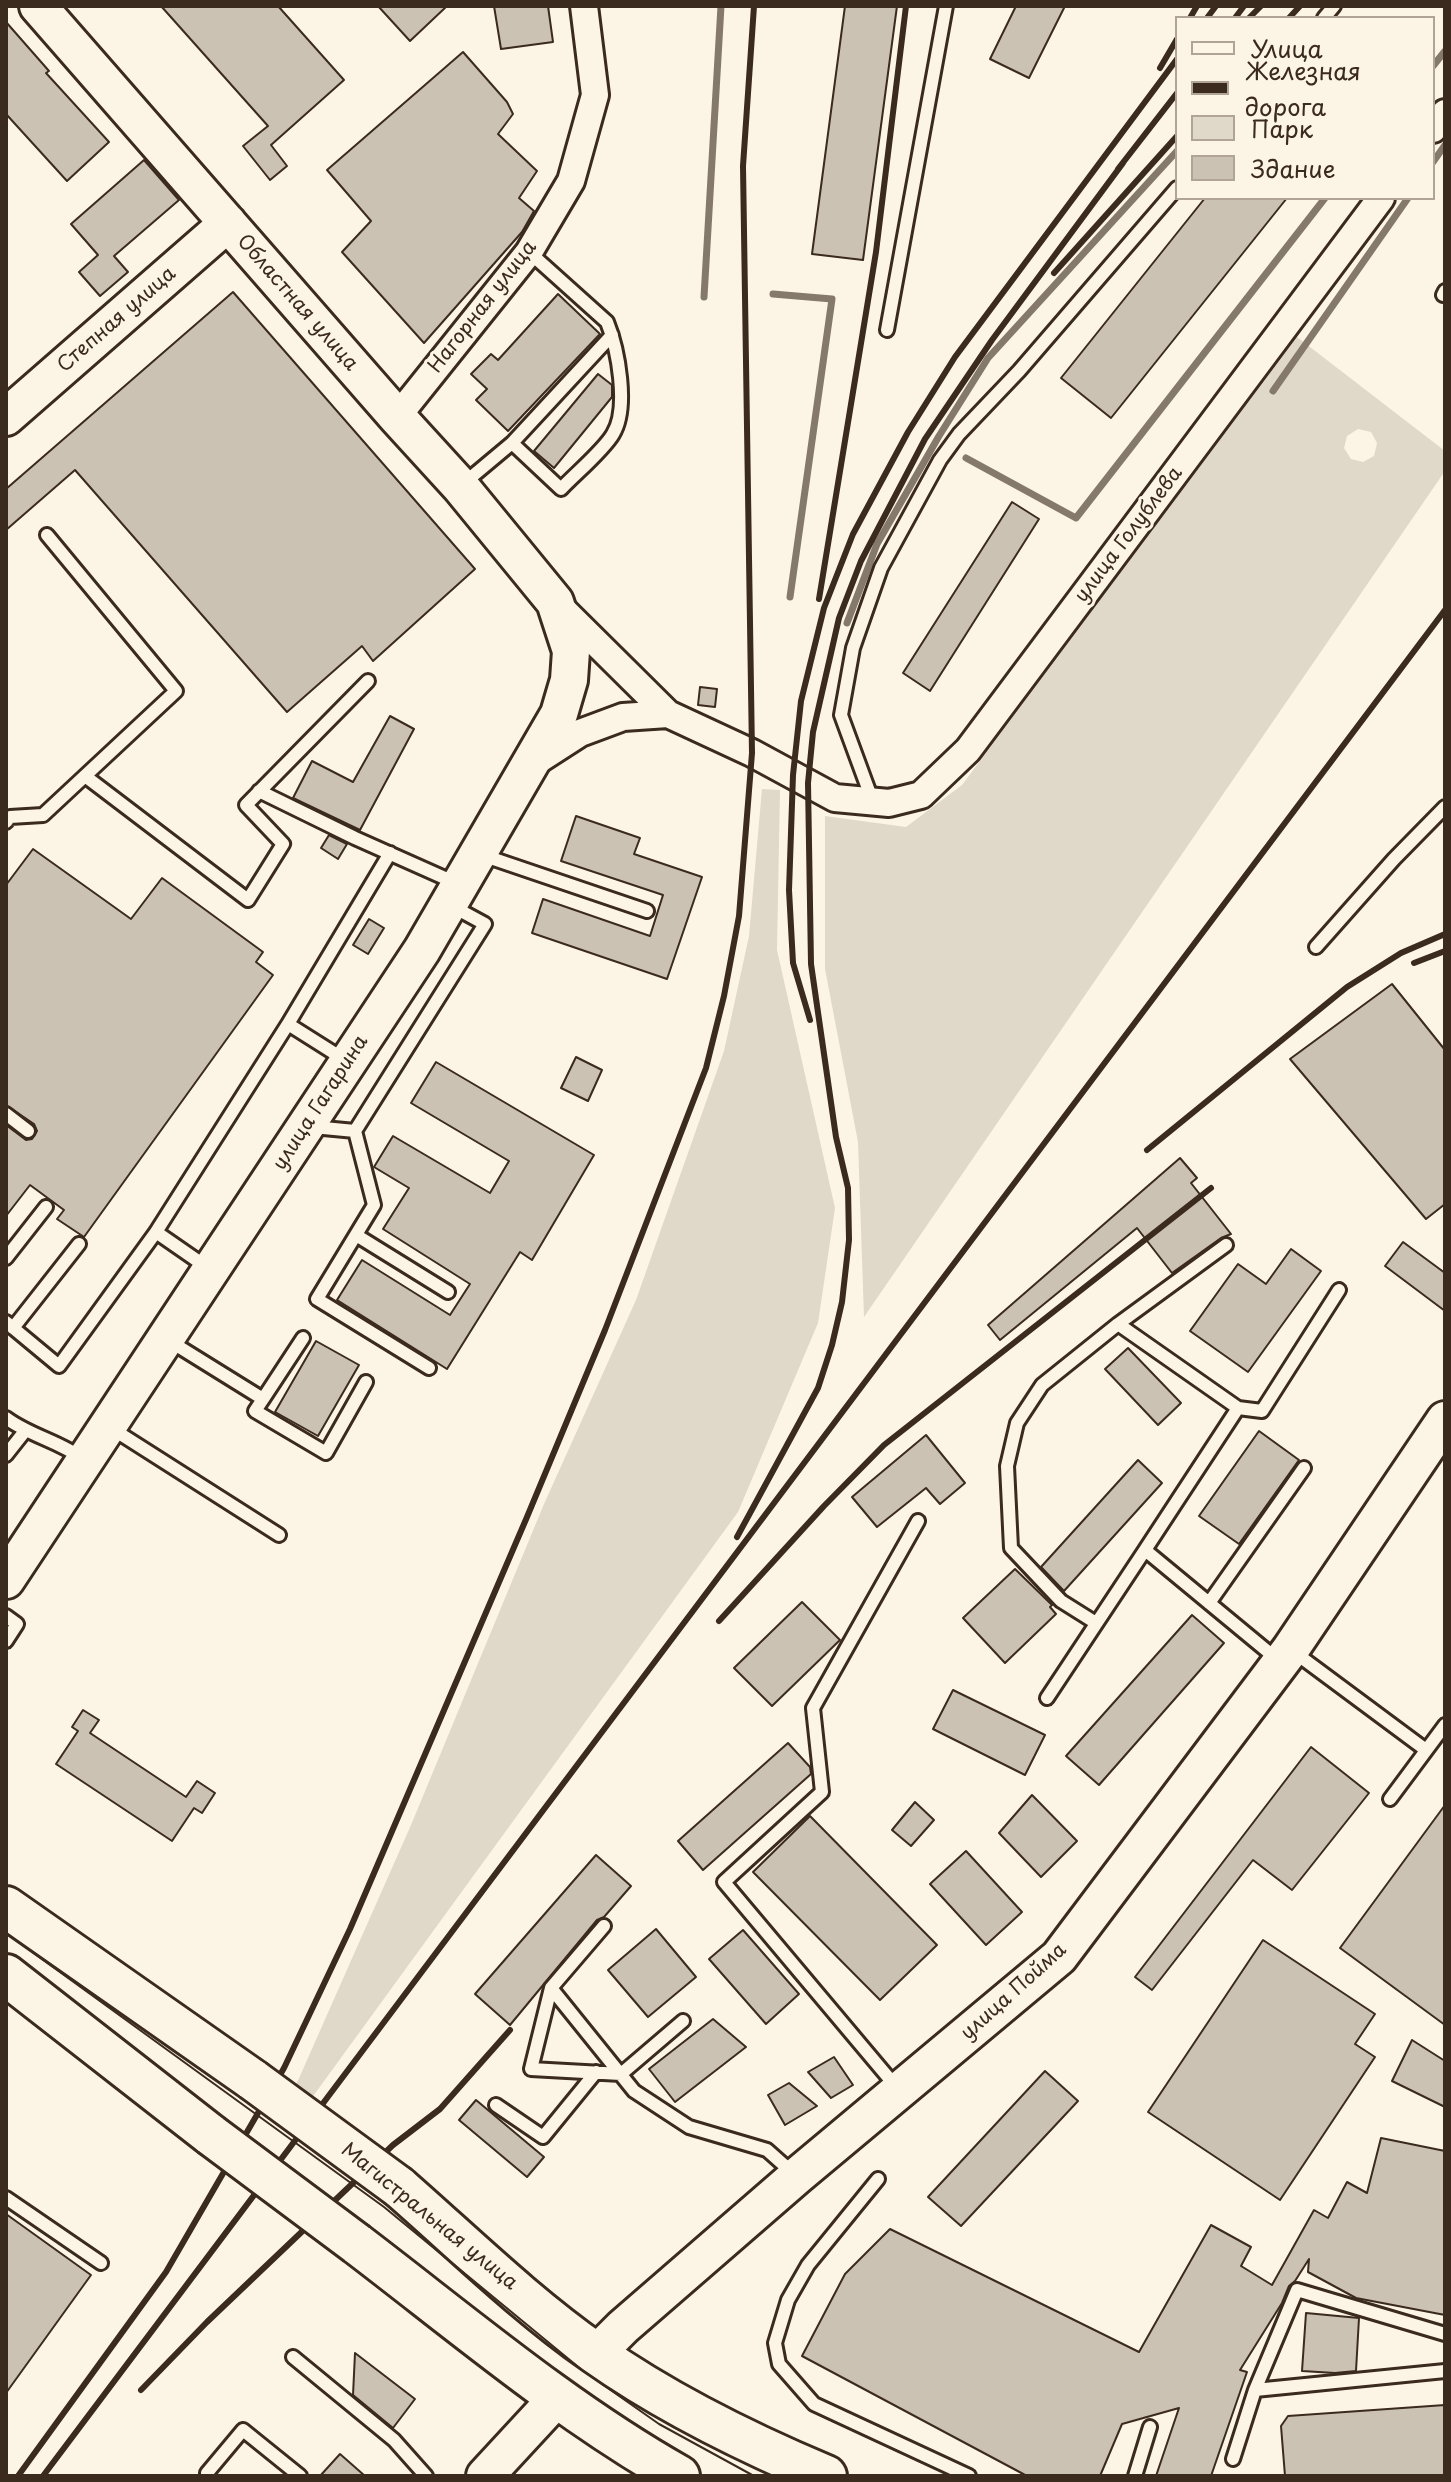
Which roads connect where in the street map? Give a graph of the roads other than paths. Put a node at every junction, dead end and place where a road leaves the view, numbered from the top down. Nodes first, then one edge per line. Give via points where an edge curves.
1 (38, 6) edge
2 (584, 6) edge
3 (946, 6) edge
4 (1175, 190) edge
5 (1380, 200) edge
6 (228, 223) junction
7 (529, 252) junction
8 (887, 330) dead end
9 (612, 335) junction
10 (6, 417) edge
11 (397, 417) junction
12 (512, 443) junction
13 (460, 486) junction
14 (47, 535) dead end
15 (555, 602) junction
16 (368, 681) dead end
17 (668, 714) junction
18 (533, 763) junction
19 (85, 776) junction
20 (259, 791) junction
21 (873, 802) junction
22 (1445, 807) edge
23 (6, 822) edge
24 (390, 853) junction
25 (479, 853) junction
26 (454, 895) junction
27 (647, 911) dead end
28 (1316, 947) dead end
29 (288, 1024) junction
30 (348, 1062) junction
31 (6, 1114) edge
32 (306, 1126) junction
33 (28, 1131) dead end
34 (355, 1131) junction
35 (46, 1207) dead end
36 (156, 1232) junction
37 (356, 1235) junction
38 (79, 1244) dead end
39 (1226, 1245) dead end
40 (6, 1258) edge
41 (210, 1270) junction
42 (1339, 1290) dead end
43 (448, 1292) dead end
44 (1118, 1324) junction
45 (10, 1325) edge
46 (303, 1338) dead end
47 (165, 1339) junction
48 (429, 1368) dead end
49 (366, 1382) dead end
50 (263, 1399) junction
51 (1238, 1408) junction
52 (6, 1418) edge
53 (1445, 1420) edge
54 (108, 1426) junction
55 (25, 1431) junction
56 (6, 1455) edge
57 (85, 1461) junction
58 (1304, 1468) dead end
59 (918, 1521) dead end
60 (279, 1535) dead end
61 (1145, 1550) junction
62 (6, 1580) edge
63 (1209, 1603) junction
64 (6, 1616) edge
65 (1096, 1623) junction
66 (6, 1641) edge
67 (1285, 1656) junction
68 (1047, 1698) dead end
69 (1445, 1725) edge
70 (1426, 1750) junction
71 (1390, 1799) dead end
72 (6, 1907) edge
73 (604, 1926) dead end
74 (6, 1975) edge
75 (551, 1988) junction
76 (683, 2021) dead end
77 (596, 2072) junction
78 (621, 2074) junction
79 (900, 2092) junction
80 (496, 2105) dead end
81 (797, 2176) junction
82 (878, 2179) dead end
83 (6, 2198) edge
84 (101, 2263) dead end
85 (1445, 2334) edge
86 (596, 2354) junction
87 (293, 2357) dead end
88 (1445, 2371) edge
89 (1255, 2390) junction
90 (558, 2397) junction
91 (1150, 2427) dead end
92 (1233, 2459) dead end
93 (207, 2475) edge
94 (300, 2476) edge
95 (426, 2476) edge
96 (485, 2476) edge
97 (679, 2476) edge
98 (826, 2476) edge
99 (969, 2476) edge
100 (1135, 2476) edge

1 - 6 main road, Областная улица
2 - 7 street, Нагорная улица via 595,95 571,181
3 - 8 lane
4 - 21 lane via 959,434 881,568 853,648 841,715
5 - 21 street, улица Голублева via 968,750 921,795
6 - 10 main road, Степная улица
6 - 11 main road, Областная улица
7 - 9 lane via 607,322
7 - 11 street, Нагорная улица
9 - 12 lane
9 - 12 lane via 621,391 614,433 561,489
11 - 13 main road, Областная улица
12 - 13 lane
13 - 15 main road, Областная улица
14 - 19 lane via 176,691
15 - 17 street
15 - 18 main road, улица Гагарина via 571,651 569,680 559,714
16 - 20 lane
17 - 18 street via 609,722 580,733
17 - 21 street, улица Голублева via 835,798
18 - 25 main road, улица Гагарина
19 - 20 lane via 248,900 283,844 246,805
19 - 23 lane via 43,815 10,817
20 - 24 lane
22 - 28 lane
24 - 26 lane
24 - 29 lane
25 - 26 main road, улица Гагарина
25 - 27 lane
26 - 30 main road, улица Гагарина
26 - 34 lane via 485,924
29 - 30 lane
29 - 36 lane
30 - 32 main road, улица Гагарина
31 - 33 lane
32 - 34 lane
32 - 41 main road, улица Гагарина
34 - 37 lane via 374,1205
35 - 40 lane
36 - 41 lane
36 - 45 lane via 59,1366
37 - 43 lane
37 - 48 lane via 317,1299
38 - 45 lane
39 - 44 lane
41 - 47 main road, улица Гагарина
42 - 51 lane via 1262,1411
44 - 51 lane
44 - 65 lane via 1042,1385 1017,1423 1007,1466 1011,1548 1061,1601
46 - 50 lane
47 - 50 lane
47 - 54 main road, улица Гагарина
49 - 50 lane via 326,1453 255,1411
51 - 61 lane
52 - 55 lane
53 - 67 main road, улица Пойма
54 - 57 main road, улица Гагарина
54 - 60 lane
55 - 56 lane
55 - 57 lane via 65,1446
57 - 62 main road, улица Гагарина
58 - 63 lane
59 - 79 lane via 813,1708 822,1792 724,1882
61 - 63 lane
61 - 65 lane
63 - 67 lane
64 - 66 lane via 17,1624
65 - 68 lane
67 - 70 lane
67 - 79 main road, улица Пойма via 1059,1957
69 - 70 lane
70 - 71 lane
72 - 86 main road, Магистральная улица, bridge via 399,2187
73 - 75 lane
74 - 90 main road, bridge
75 - 77 lane via 531,2069
75 - 78 lane
76 - 78 lane
77 - 78 lane
77 - 80 lane via 543,2137
78 - 81 lane via 634,2091 689,2127 767,2150
79 - 81 main road, улица Пойма
81 - 86 main road, улица Пойма
82 - 99 lane via 808,2265 788,2300 775,2343 779,2364 814,2404
83 - 84 lane
85 - 89 lane via 1297,2290
86 - 90 main road, улица Пойма
86 - 98 main road, Магистральная улица via 674,2404
87 - 95 lane via 394,2440
88 - 89 lane
89 - 92 lane
90 - 96 main road, улица Пойма
90 - 97 main road
91 - 100 lane
93 - 94 lane via 243,2430

